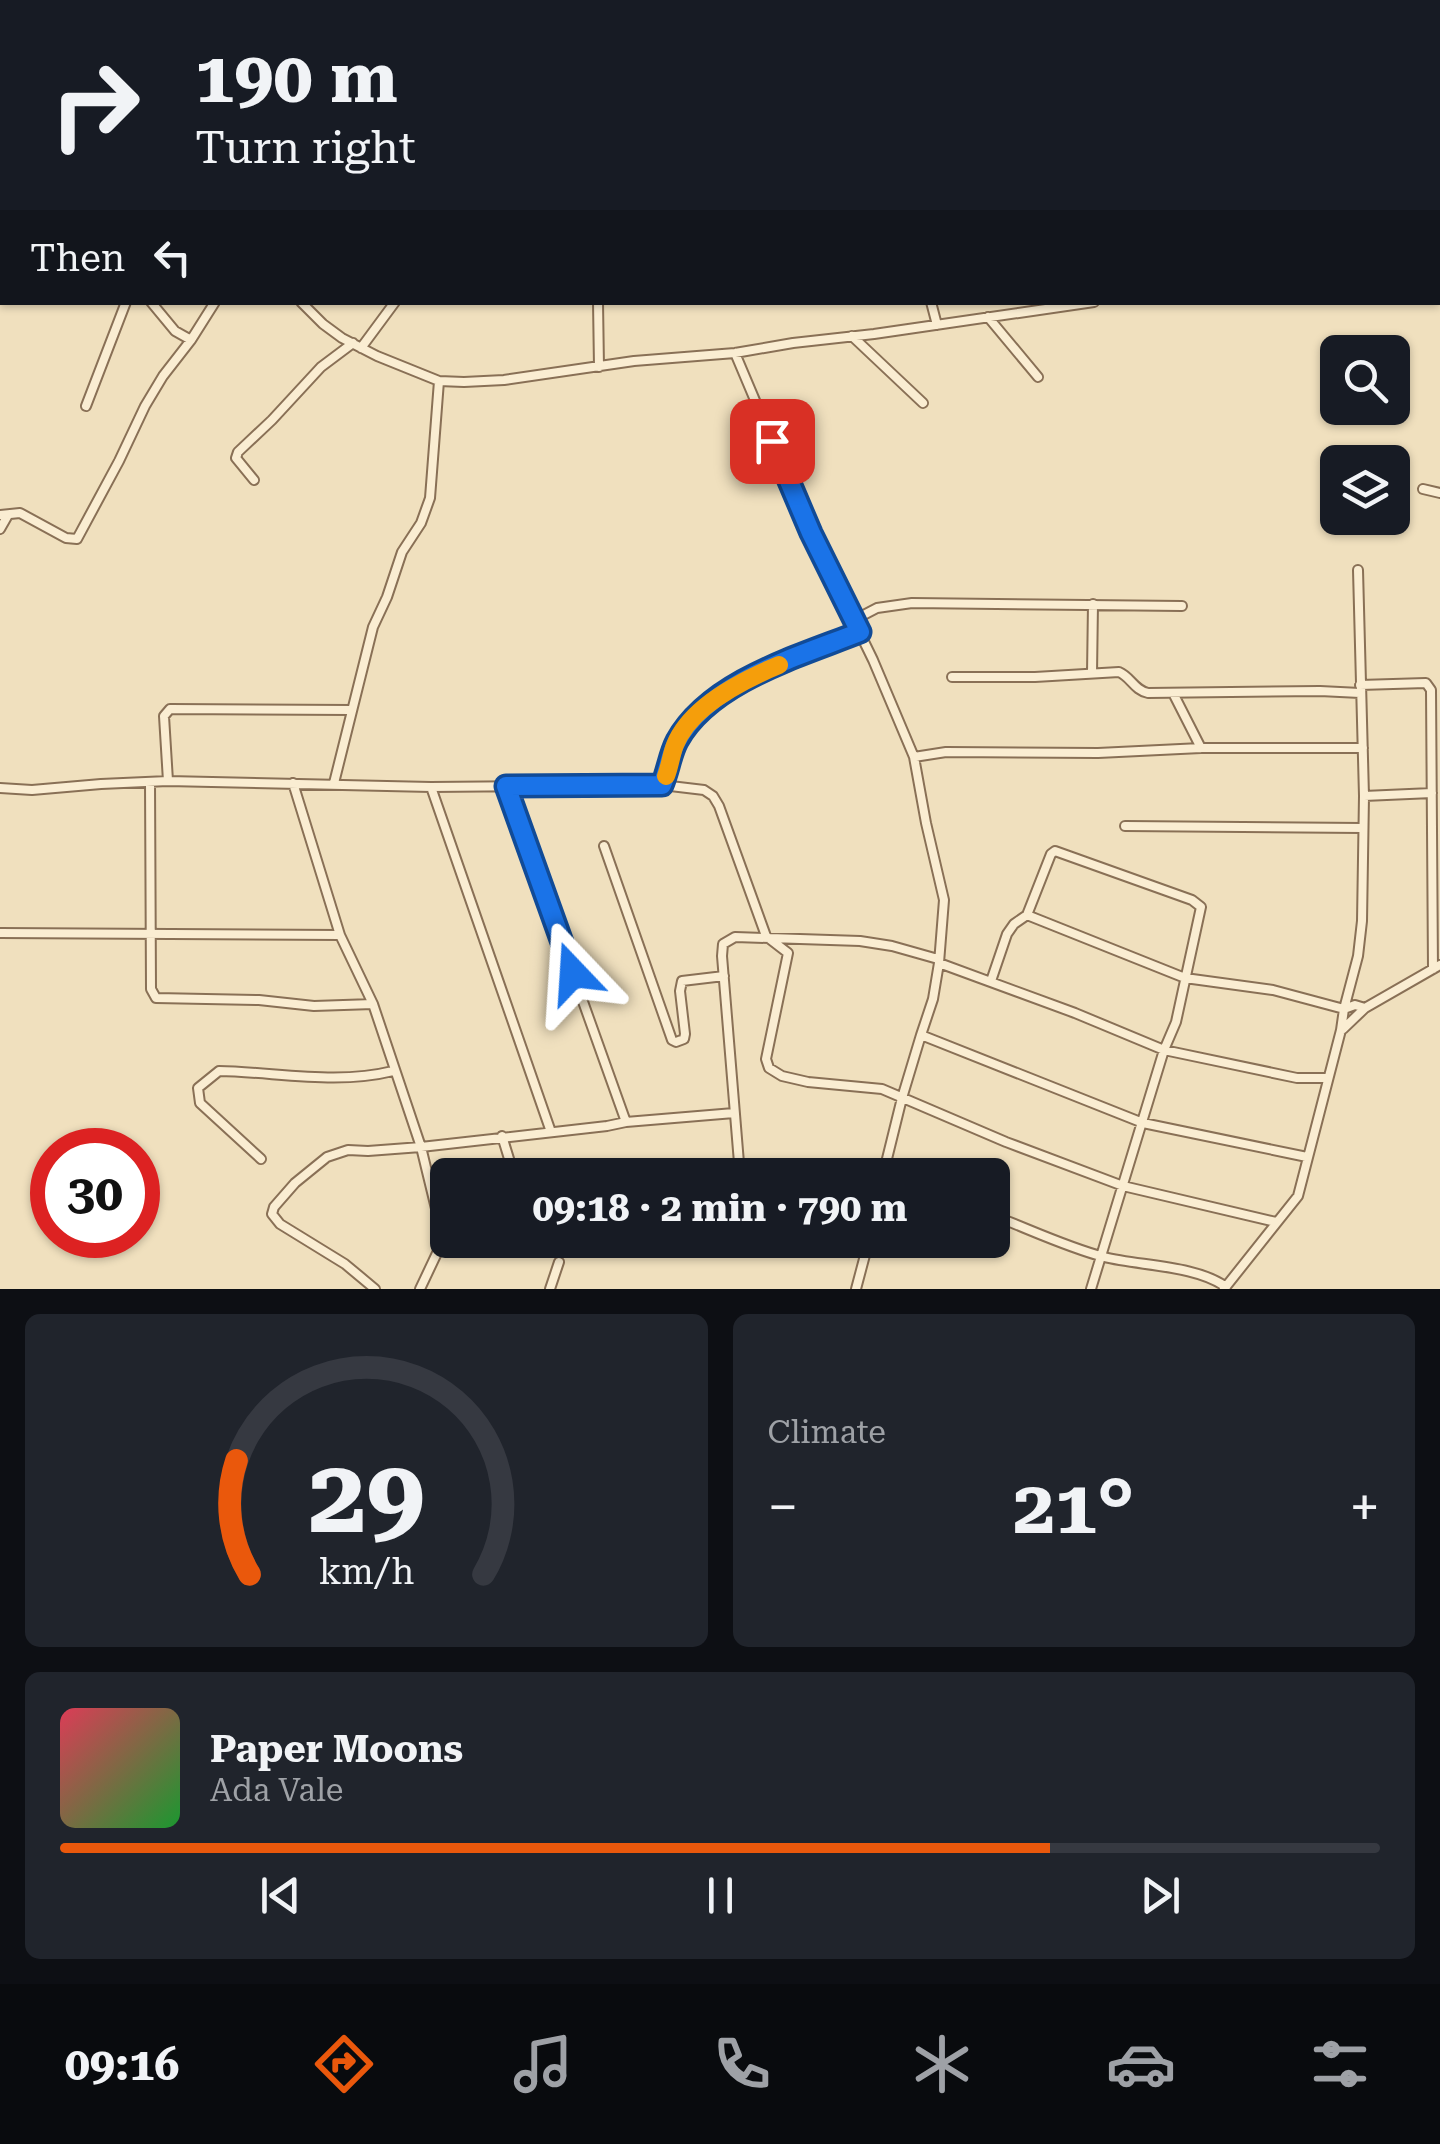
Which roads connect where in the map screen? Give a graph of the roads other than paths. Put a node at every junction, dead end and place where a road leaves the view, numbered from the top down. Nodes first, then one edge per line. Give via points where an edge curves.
1 (125, 305) edge
2 (153, 305) edge
3 (213, 305) edge
4 (304, 305) edge
5 (392, 305) edge
6 (598, 305) edge
7 (932, 305) edge
8 (1073, 305) edge
9 (988, 317) junction
10 (937, 325) junction
11 (852, 336) junction
12 (191, 340) junction
13 (357, 346) junction
14 (735, 353) junction
15 (599, 367) junction
16 (1038, 377) dead end
17 (439, 381) junction
18 (923, 403) dead end
19 (86, 406) dead end
20 (254, 480) dead end
21 (1423, 489) dead end
22 (1440, 494) edge
23 (4, 515) edge
24 (0, 529) edge
25 (1358, 570) dead end
26 (1093, 604) junction
27 (1182, 606) dead end
28 (854, 620) junction
29 (860, 632) junction
30 (1092, 673) junction
31 (952, 677) dead end
32 (1360, 689) junction
33 (1172, 693) junction
34 (352, 710) junction
35 (1201, 748) junction
36 (1363, 748) junction
37 (914, 757) junction
38 (168, 781) junction
39 (150, 782) junction
40 (293, 783) junction
41 (334, 783) junction
42 (662, 785) junction
43 (506, 786) junction
44 (431, 787) junction
45 (0, 788) edge
46 (1432, 793) junction
47 (1364, 796) junction
48 (1125, 826) dead end
49 (1362, 828) junction
50 (604, 846) dead end
51 (1027, 915) junction
52 (0, 933) edge
53 (152, 935) junction
54 (340, 936) junction
55 (766, 936) junction
56 (939, 961) junction
57 (1436, 967) edge
58 (724, 976) junction
59 (1185, 978) junction
60 (991, 982) junction
61 (373, 1004) junction
62 (1365, 1008) junction
63 (1344, 1009) junction
64 (1341, 1030) junction
65 (921, 1035) junction
66 (1164, 1050) junction
67 (394, 1071) junction
68 (1328, 1078) junction
69 (902, 1098) junction
70 (734, 1113) junction
71 (626, 1122) junction
72 (1143, 1123) junction
73 (551, 1132) junction
74 (502, 1136) junction
75 (421, 1147) junction
76 (1307, 1156) junction
77 (509, 1158) edge
78 (738, 1158) edge
79 (887, 1158) edge
80 (261, 1159) dead end
81 (1122, 1186) junction
82 (1010, 1221) edge
83 (1276, 1222) junction
84 (1102, 1256) junction
85 (864, 1258) edge
86 (559, 1262) dead end
87 (1225, 1288) edge
88 (375, 1289) edge
89 (420, 1289) edge
90 (550, 1289) edge
91 (856, 1289) edge
92 (1091, 1289) edge

1 - 19 street
2 - 12 street
3 - 12 street
4 - 13 street
5 - 13 street
6 - 15 street
7 - 10 street
8 - 9 street
9 - 10 street
9 - 16 street
10 - 11 street
11 - 14 street
11 - 18 street
12 - 23 street via 145,406 78,540 20,513
13 - 17 street
13 - 20 street via 321,367 238,452
14 - 15 street
14 - 28 street
15 - 17 street
17 - 34 street via 430,498 373,627
21 - 22 street
23 - 24 street
25 - 32 street
26 - 27 street
26 - 28 street via 912,602
26 - 30 street
28 - 29 street
29 - 37 street
29 - 42 street via 738,683 712,702 675,743
30 - 31 street
30 - 33 street via 1119,672 1144,692
32 - 33 street
32 - 36 street
32 - 46 street via 1430,686
33 - 35 street
34 - 38 street via 170,709 164,716
34 - 41 street
35 - 36 street
35 - 37 street
36 - 47 street
37 - 56 street via 944,900
38 - 39 street
38 - 40 street
39 - 45 street
39 - 53 street
40 - 41 street
40 - 54 street
41 - 44 street
42 - 43 street
42 - 55 street via 712,796
43 - 44 street
43 - 71 street
44 - 73 street
46 - 47 street
46 - 57 street
47 - 49 street
48 - 49 street
49 - 63 street via 1362,921
50 - 58 street via 672,1040 685,1034 680,983
51 - 59 street
51 - 59 street via 1055,851 1192,900 1201,907
51 - 60 street via 1008,934
52 - 53 street
53 - 54 street
53 - 61 street via 151,990 159,1000
54 - 61 street
55 - 56 street via 860,941
55 - 58 street via 723,944
55 - 69 street via 788,953 769,1068 795,1079 882,1089
56 - 60 street
56 - 65 street
57 - 62 street
58 - 70 street
59 - 63 street via 1273,990
59 - 66 street
60 - 66 street
61 - 67 street
62 - 63 street
62 - 64 street
63 - 64 street
64 - 68 street
65 - 69 street
65 - 72 street
66 - 68 street via 1297,1078
66 - 72 street
67 - 75 street
67 - 80 street via 219,1071 198,1088 200,1103
68 - 76 street
69 - 79 street
69 - 81 street
70 - 71 street
70 - 78 street
71 - 73 street
72 - 76 street
72 - 81 street
73 - 74 street
74 - 75 street
74 - 77 street
75 - 88 street via 326,1157 274,1206 280,1224
75 - 89 street via 446,1234
76 - 83 street via 1298,1196
81 - 83 street
81 - 84 street
82 - 84 street
83 - 87 street
84 - 87 street via 1190,1273
84 - 92 street
85 - 91 street
86 - 90 street

